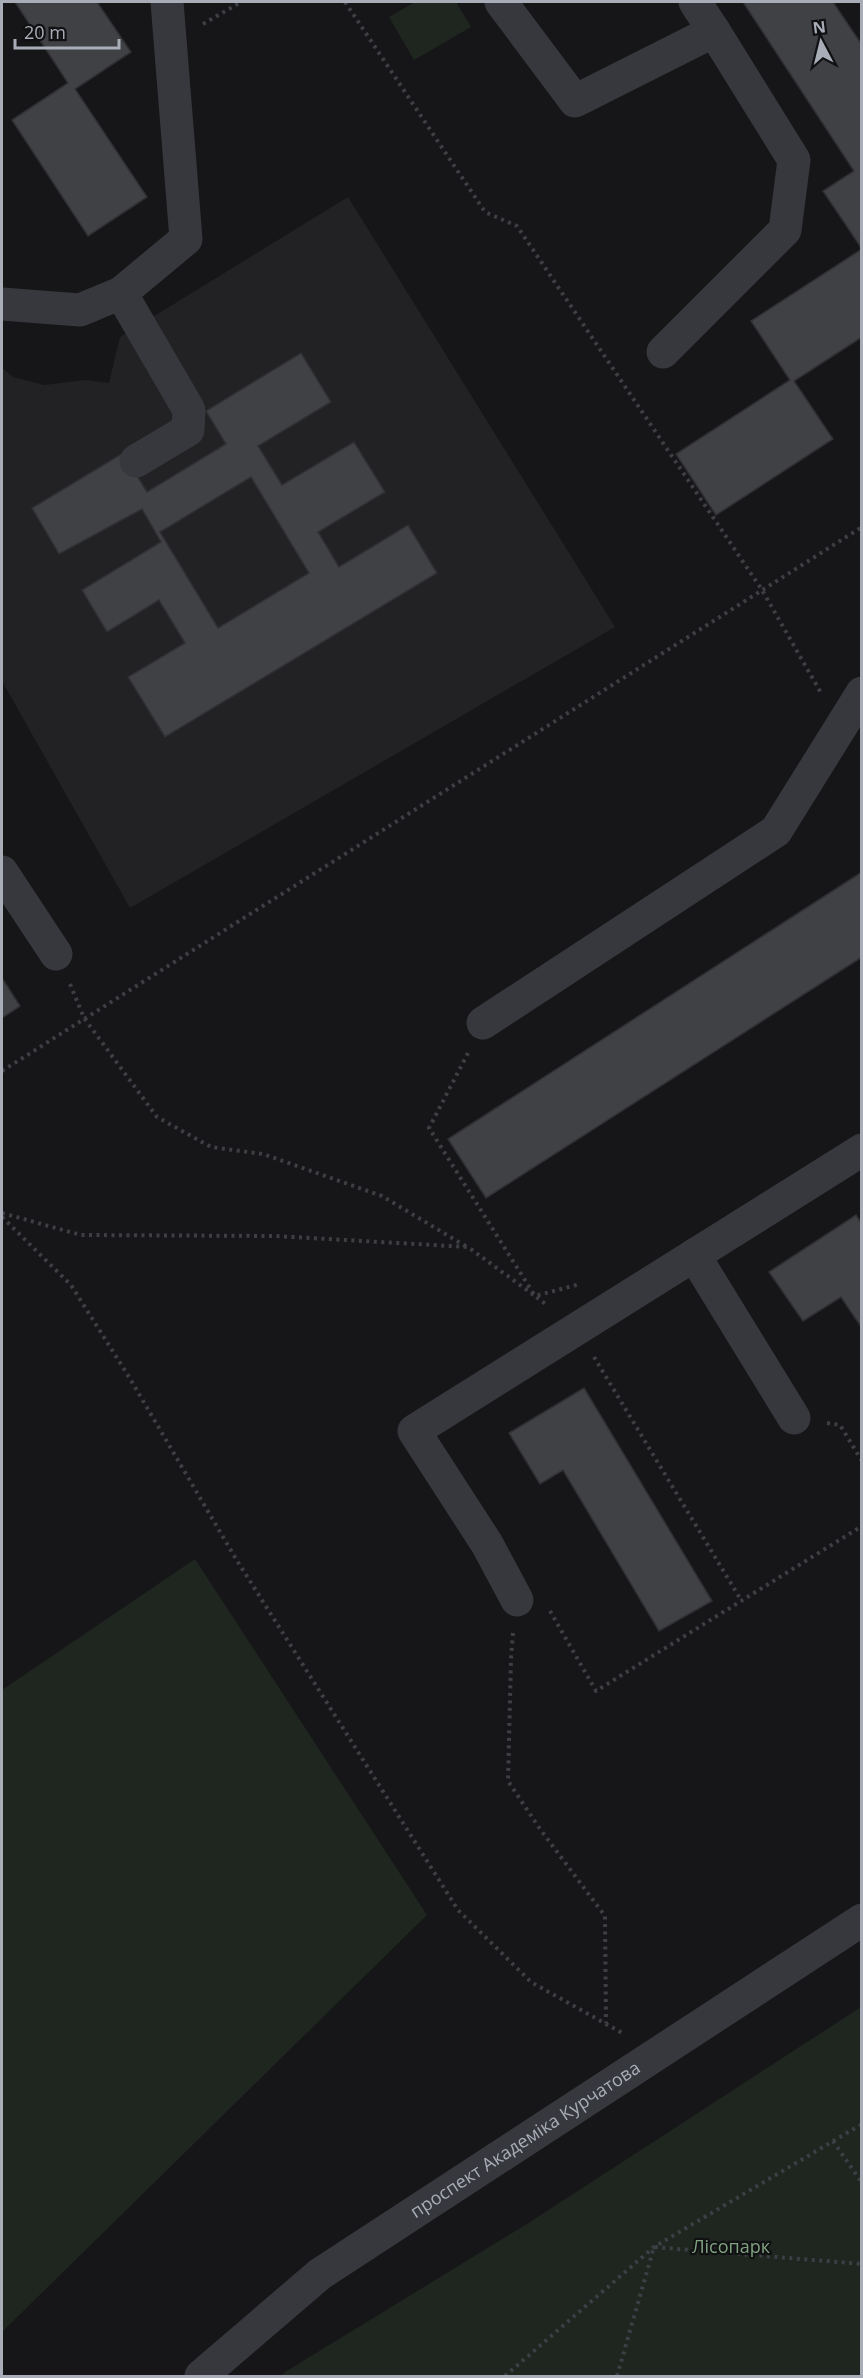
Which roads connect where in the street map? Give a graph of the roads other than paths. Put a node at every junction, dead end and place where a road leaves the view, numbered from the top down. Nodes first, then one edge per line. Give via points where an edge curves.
1 (167, 2) edge
2 (501, 2) edge
3 (695, 2) edge
4 (714, 31) junction
5 (121, 292) junction
6 (2, 304) edge
7 (663, 352) dead end
8 (136, 461) dead end
9 (861, 693) edge
10 (2, 872) edge
11 (56, 954) road end
12 (483, 1023) dead end
13 (861, 1150) edge
14 (694, 1255) junction
15 (794, 1418) road end
16 (531, 1601) road end
17 (861, 1920) edge
18 (201, 2376) edge

1 - 5 street via 186,239
2 - 4 street via 575,101
3 - 4 street
4 - 7 street via 794,160 785,230
5 - 6 street via 80,310
5 - 8 street via 189,410 188,430
9 - 12 street via 776,831
10 - 11 street
13 - 14 street
14 - 15 street
14 - 16 street via 414,1431 486,1544
17 - 18 street, проспект Академіка Курчатова via 320,2274

